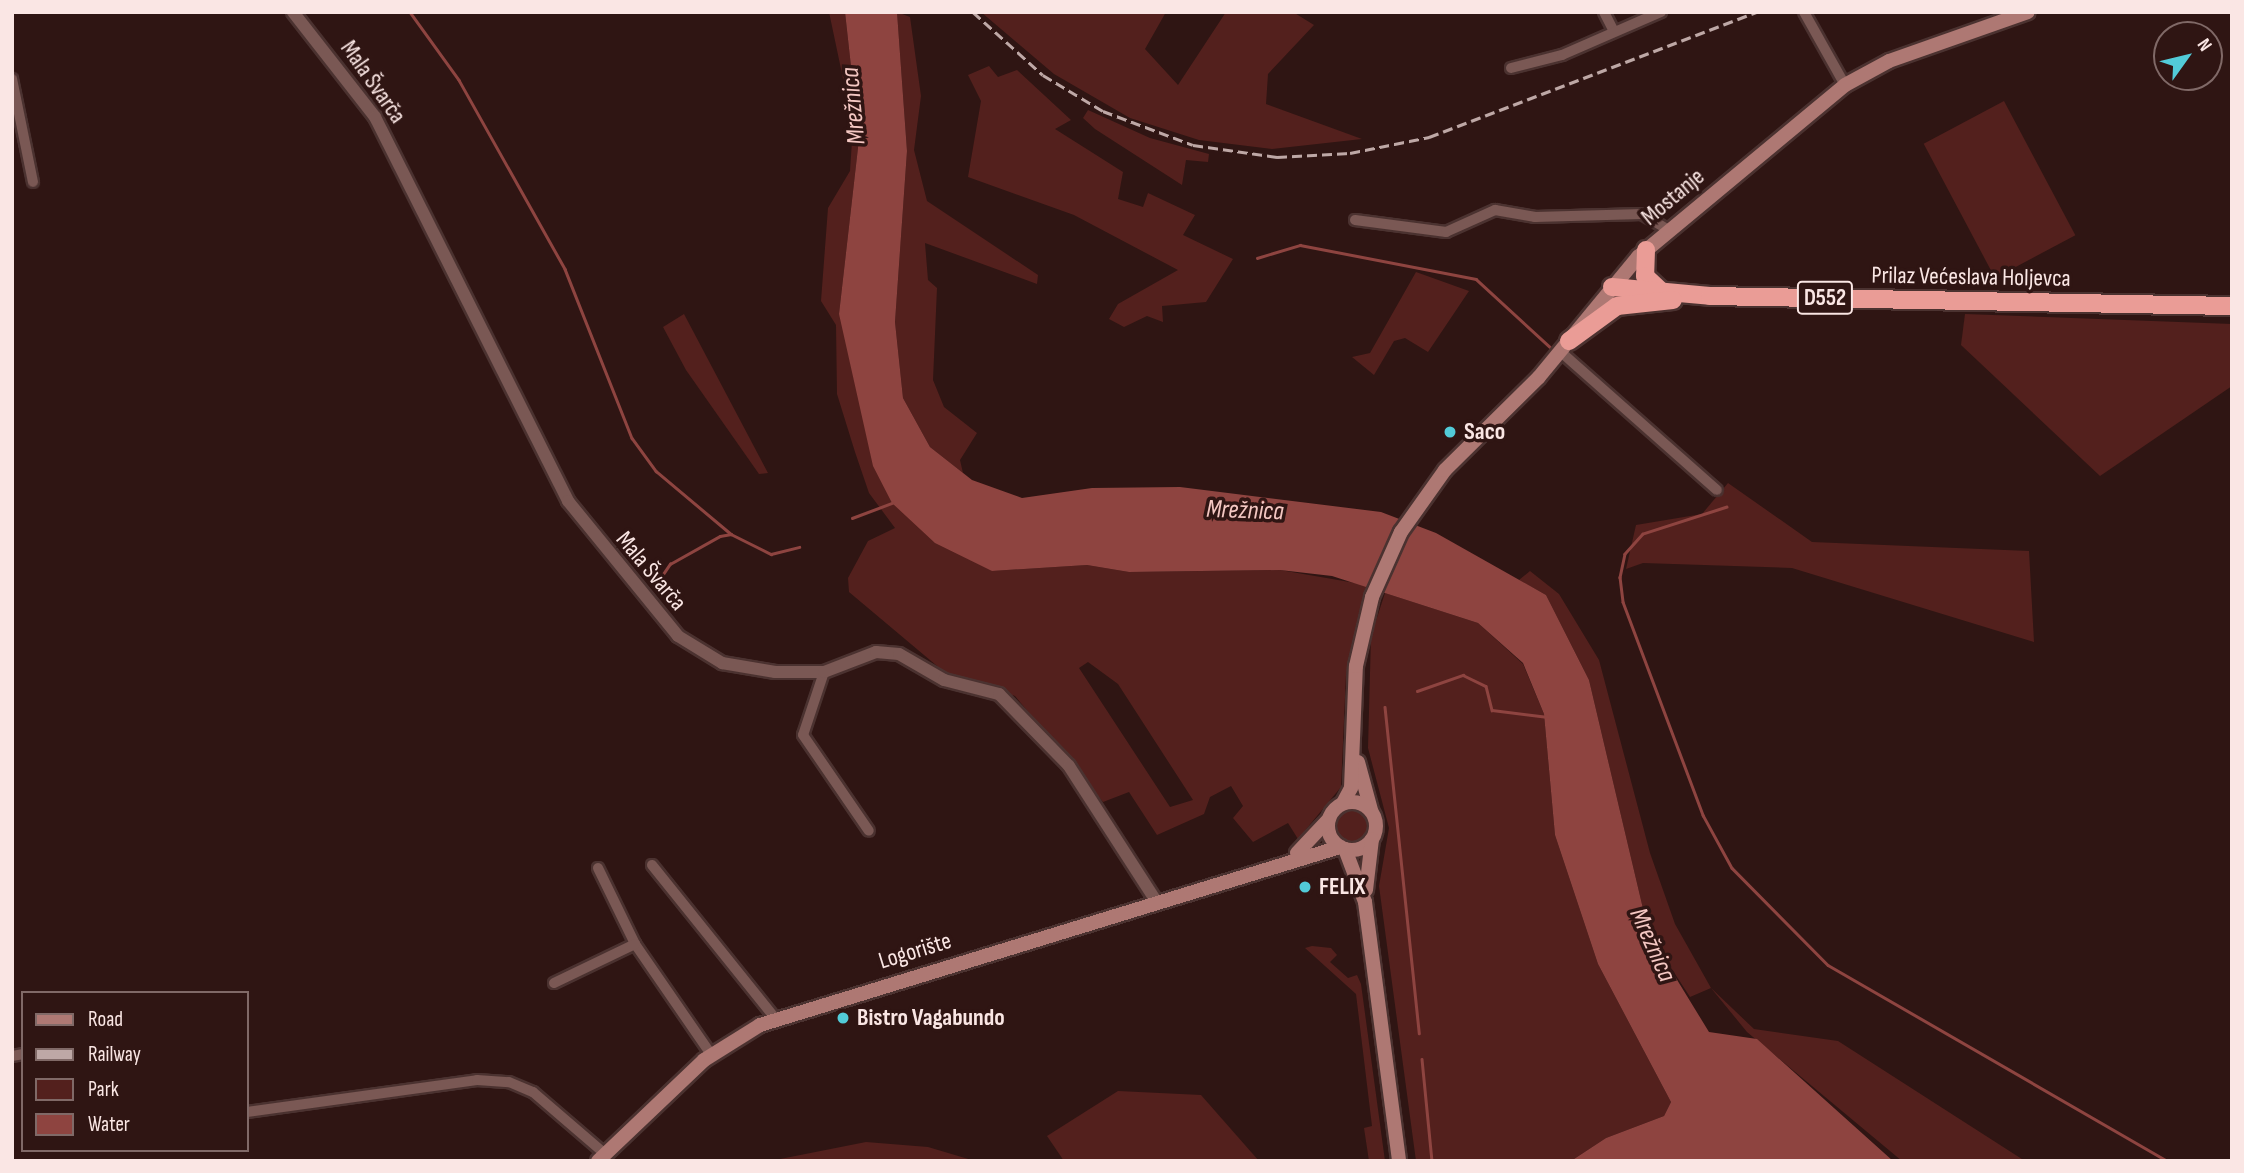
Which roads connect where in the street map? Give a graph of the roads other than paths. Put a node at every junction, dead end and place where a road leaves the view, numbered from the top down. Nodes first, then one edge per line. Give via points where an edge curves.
1 (293, 12) edge
2 (1604, 12) edge
3 (1661, 12) edge
4 (1804, 12) edge
5 (2028, 12) edge
6 (1614, 32) junction
7 (1511, 68) dead end
8 (12, 79) edge
9 (1845, 85) junction
10 (33, 182) dead end
11 (1355, 220) dead end
12 (1669, 230) junction
13 (1646, 250) junction
14 (1612, 287) junction
15 (1661, 290) junction
16 (1710, 296) junction
17 (1627, 304) junction
18 (2232, 306) edge
19 (1565, 346) junction
20 (1717, 490) dead end
21 (824, 672) junction
22 (1354, 740) junction
23 (1343, 803) junction
24 (1373, 813) junction
25 (1328, 820) junction
26 (869, 831) dead end
27 (1373, 839) junction
28 (1343, 848) junction
29 (1287, 860) junction
30 (652, 865) dead end
31 (598, 868) dead end
32 (1156, 901) junction
33 (1365, 902) junction
34 (635, 944) junction
35 (554, 983) dead end
36 (776, 1019) junction
37 (711, 1054) junction
38 (248, 1112) edge
39 (601, 1157) edge
40 (1399, 1161) edge

1 - 21 street, Mala Švarča via 375,117 568,500 632,587 678,636 722,663
2 - 6 street
3 - 6 street
4 - 9 street
5 - 9 main road, Mostanje via 1889,61
6 - 7 street
8 - 10 street
9 - 12 main road, Mostanje
11 - 12 street via 1446,232 1494,210 1535,217 1642,214
12 - 13 main road, Mostanje
13 - 14 main road, Mostanje
13 - 15 highway via 1645,276
14 - 15 highway, Prilaz Većeslava Holjevca / D552
14 - 17 highway
14 - 19 main road, Mostanje
15 - 16 highway, Prilaz Većeslava Holjevca / D552
16 - 17 highway, Prilaz Većeslava Holjevca / D552
16 - 18 highway, Prilaz Većeslava Holjevca / D552
17 - 19 highway, Prilaz Većeslava Holjevca / D552
19 - 20 street
19 - 22 main road, Mostanje via 1416,508 1382,571 1360,641
21 - 26 street via 803,735
21 - 32 street, Mala Švarča via 876,652 899,654 944,680 1012,702 1107,818
22 - 23 main road, Mostanje via 1351,788
22 - 24 main road
23 - 24 main road via 1356,802
23 - 25 main road
24 - 27 main road
25 - 28 main road via 1329,835
25 - 29 main road, Logorište
27 - 28 main road
27 - 33 main road
28 - 29 main road, Logorište
28 - 33 main road
29 - 32 main road, Logorište
30 - 36 street
31 - 34 street
32 - 36 main road, Logorište
33 - 40 main road
34 - 35 street
34 - 37 street
36 - 37 main road, Logorište
37 - 39 main road, Logorište
38 - 39 street via 477,1080 509,1082 533,1093

